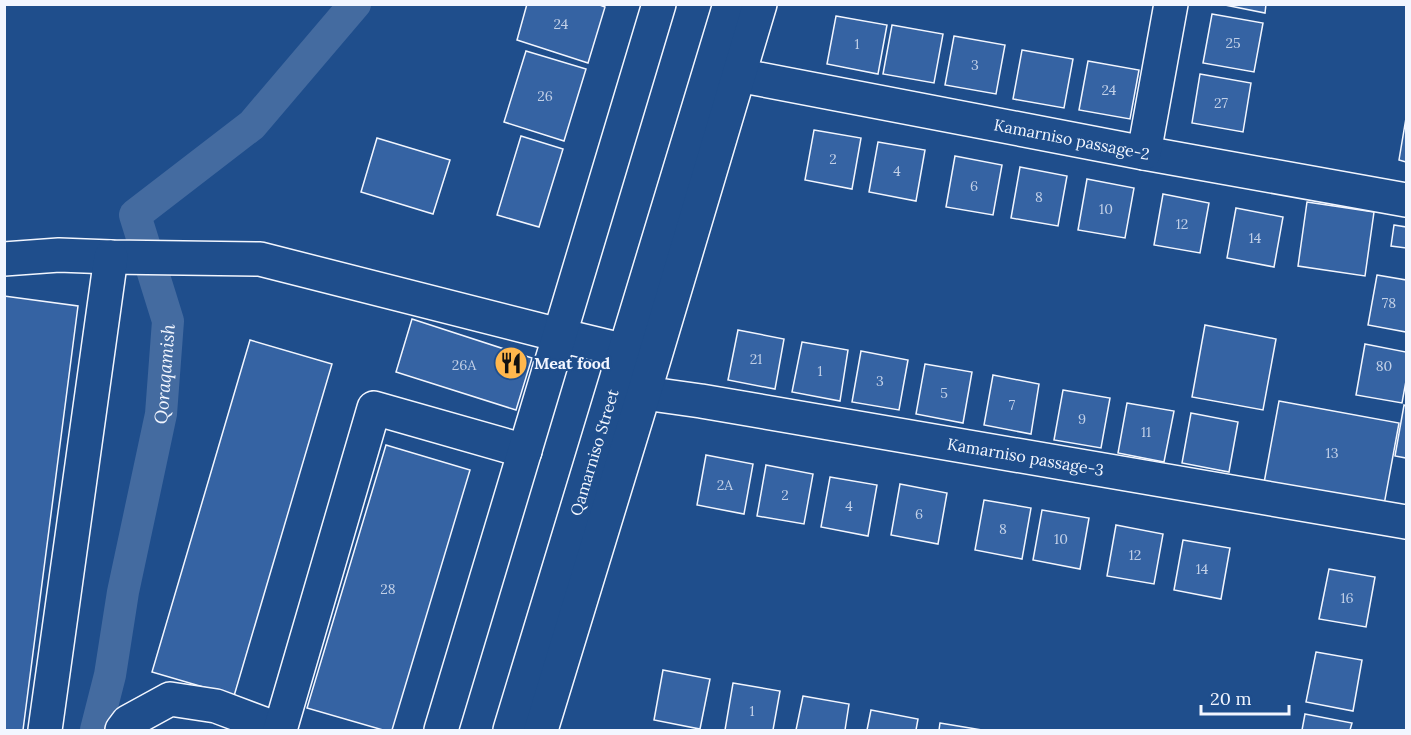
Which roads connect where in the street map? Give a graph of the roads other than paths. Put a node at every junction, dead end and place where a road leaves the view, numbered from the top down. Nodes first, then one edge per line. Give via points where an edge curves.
1 (659, 4) edge
2 (730, 4) edge
3 (760, 4) edge
4 (1171, 4) edge
5 (738, 75) junction
6 (1144, 153) junction
7 (1407, 200) edge
8 (111, 257) junction
9 (4, 259) edge
10 (560, 335) junction
11 (626, 351) junction
12 (644, 393) junction
13 (525, 451) junction
14 (1407, 522) edge
15 (549, 728) edge
16 (45, 730) edge
17 (122, 730) edge
18 (280, 730) edge
19 (441, 730) edge
20 (510, 730) edge

1 - 10 street
2 - 11 street, Qamarniso Street
3 - 5 street, Qamarniso Street
4 - 6 street
5 - 6 street, Kamarniso passage-2
5 - 12 street, Qamarniso Street
6 - 7 street, Kamarniso passage-2
8 - 9 street
8 - 10 street via 260,259
8 - 16 street
10 - 11 street
10 - 13 street
11 - 20 street, Qamarniso Street
12 - 14 street, Kamarniso passage-3
12 - 15 street, Qamarniso Street
13 - 18 street via 374,408
13 - 19 street
17 - 18 street via 128,722 170,699 216,706

